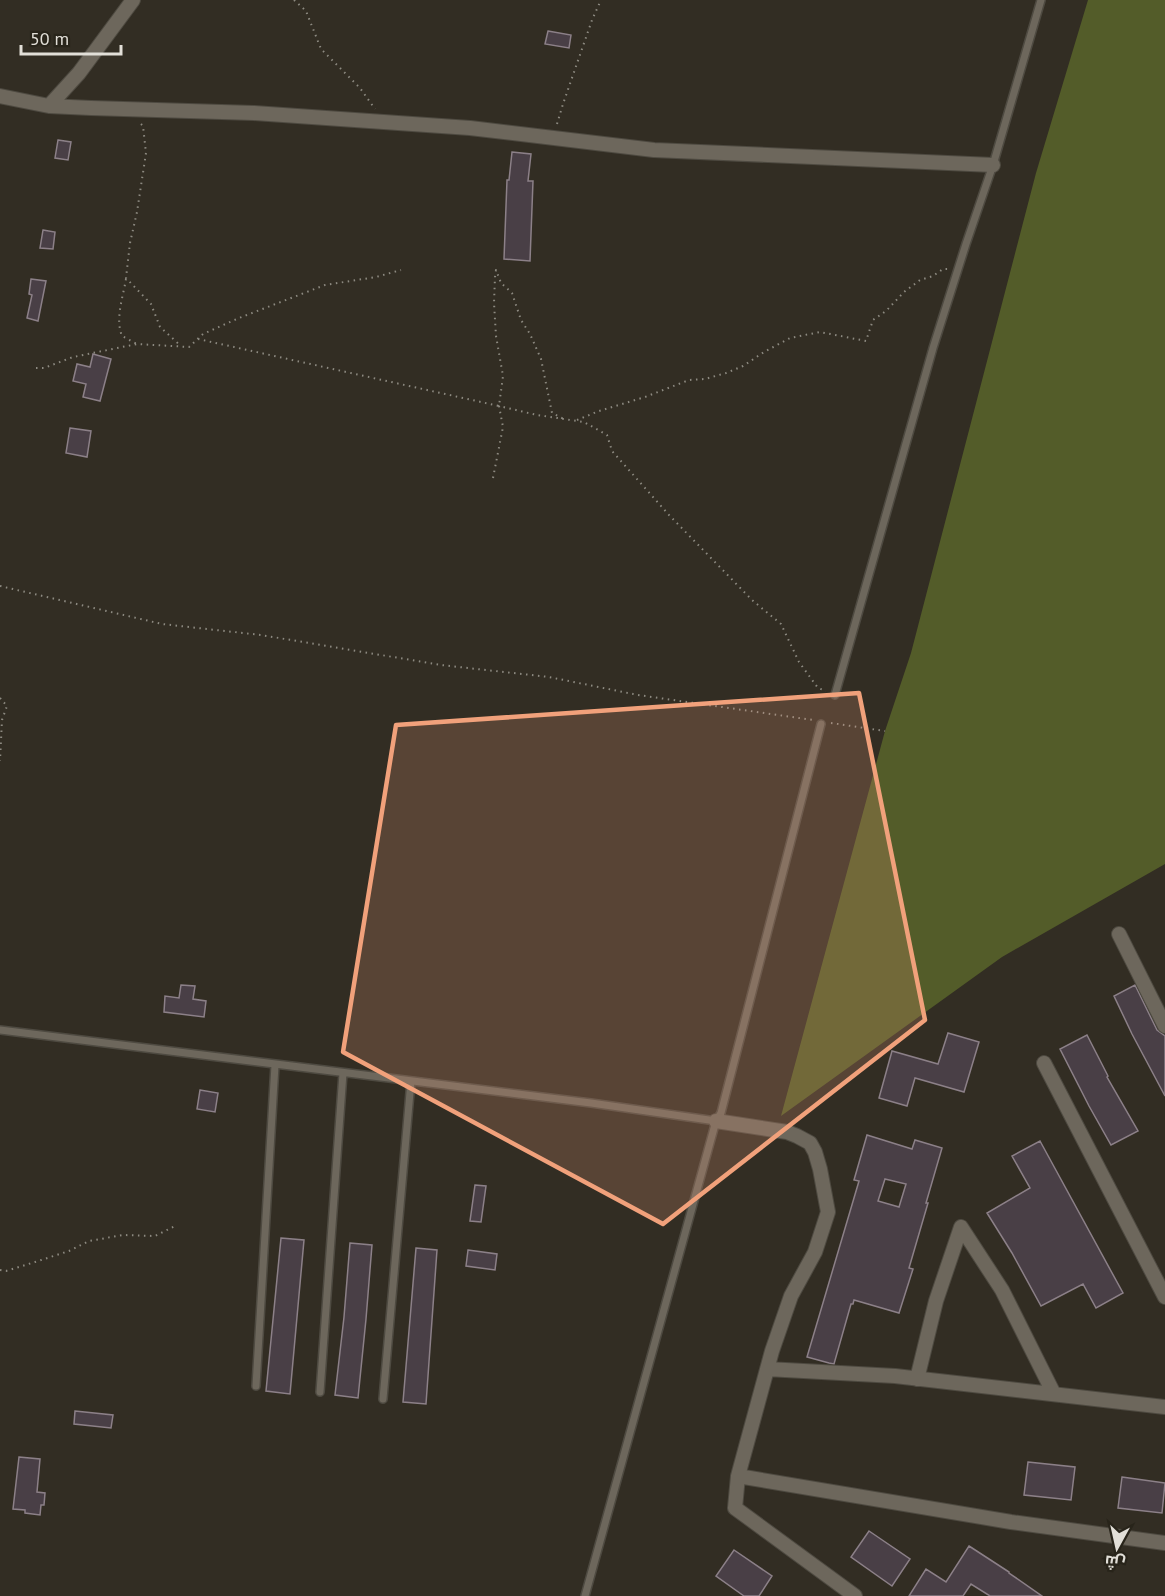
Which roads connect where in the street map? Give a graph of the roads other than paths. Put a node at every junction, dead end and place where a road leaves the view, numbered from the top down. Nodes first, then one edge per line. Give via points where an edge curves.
1 (134, 0) edge
2 (1041, 0) edge
3 (0, 96) edge
4 (49, 105) junction
5 (993, 165) junction
6 (835, 695) road end
7 (820, 722) road end
8 (1119, 934) dead end
9 (1165, 1026) edge
10 (0, 1030) edge
11 (1044, 1063) dead end
12 (275, 1065) junction
13 (343, 1073) junction
14 (411, 1081) junction
15 (716, 1121) junction
16 (1165, 1297) edge
17 (767, 1369) junction
18 (917, 1378) junction
19 (256, 1386) dead end
20 (320, 1392) dead end
21 (1054, 1394) junction
22 (383, 1399) dead end
23 (1165, 1407) edge
24 (738, 1476) junction
25 (1165, 1543) edge
26 (585, 1596) edge
27 (855, 1596) edge

1 - 4 street via 79,73
2 - 5 lane
3 - 4 street
4 - 5 street via 254,113 470,128 654,150
5 - 6 lane via 933,348
7 - 15 lane
8 - 9 street
10 - 12 lane
11 - 16 street
12 - 13 lane
12 - 19 lane
13 - 14 lane
13 - 20 lane
14 - 15 lane
14 - 22 lane
15 - 17 street via 797,1136 810,1143 820,1169 828,1212 815,1252 791,1296
15 - 26 lane
17 - 18 street
17 - 24 street
18 - 21 street
18 - 21 street via 936,1301 961,1227 1002,1290
21 - 23 street
24 - 25 street via 1011,1522
24 - 27 street via 735,1508

